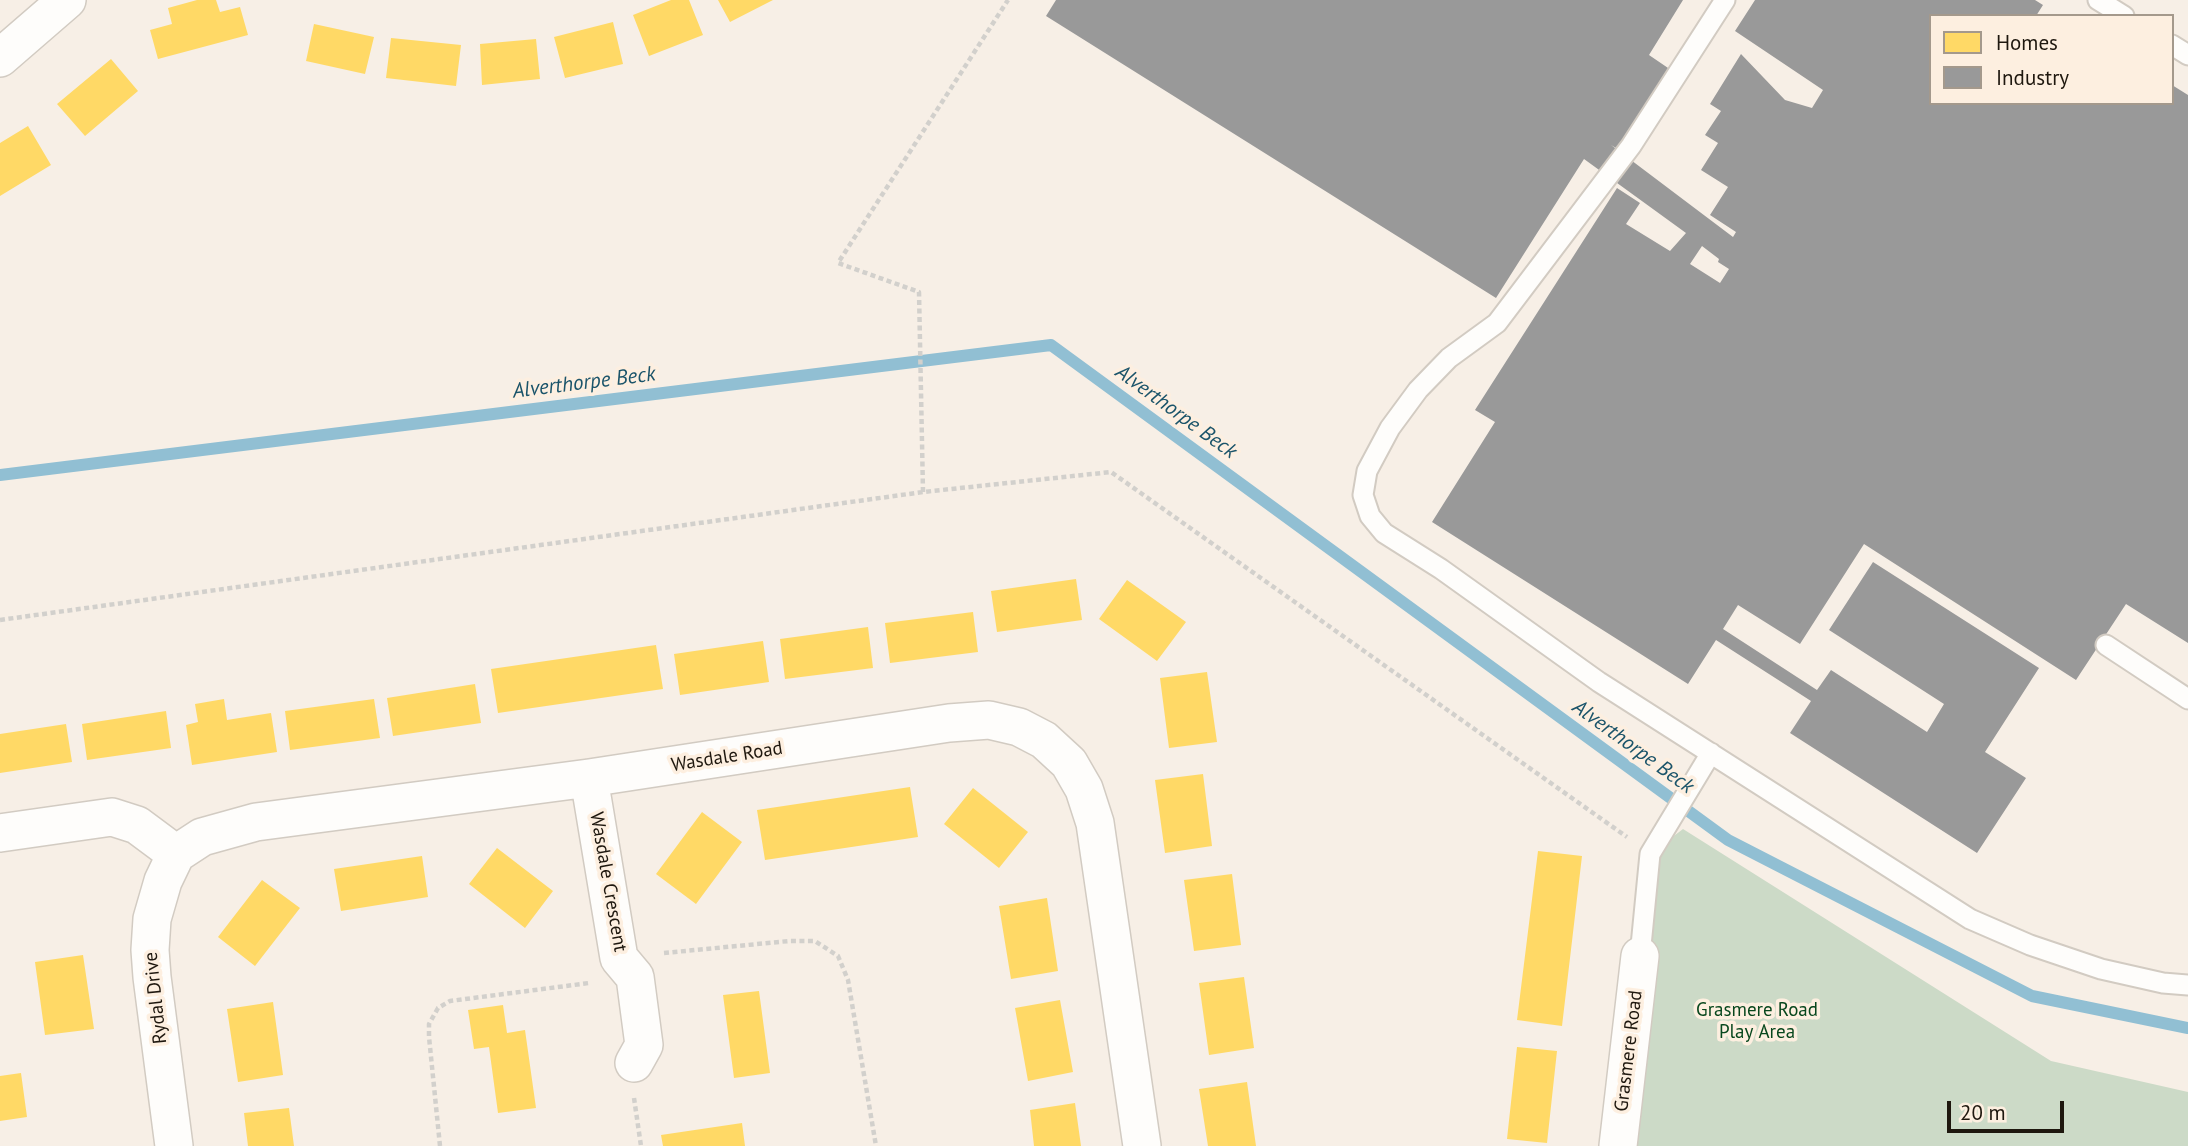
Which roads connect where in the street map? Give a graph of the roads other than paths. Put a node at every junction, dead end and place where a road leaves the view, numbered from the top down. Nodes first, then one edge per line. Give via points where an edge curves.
1 (67, 0) edge
2 (1725, 0) edge
3 (2098, 0) edge
4 (2121, 14) edge
5 (0, 58) edge
6 (2106, 645) dead end
7 (2188, 699) edge
8 (1711, 753) junction
9 (589, 778) junction
10 (0, 833) edge
11 (176, 853) junction
12 (1640, 956) joint
13 (2188, 985) edge
14 (634, 1063) road end
15 (174, 1146) edge
16 (1142, 1146) edge
17 (1618, 1146) edge

1 - 5 street
2 - 8 lane via 1631,146 1497,323 1449,358 1390,428 1367,471 1363,495 1370,516 1384,533 1599,682
3 - 4 lane
6 - 7 lane
8 - 12 lane via 1650,854
8 - 13 lane via 1970,919 2101,969
9 - 11 street, Wasdale Road via 256,822 202,837
9 - 14 street, Wasdale Crescent via 644,1045
9 - 16 street, Wasdale Road via 949,723 989,720 1019,727 1044,740 1069,763 1095,823
10 - 11 street via 112,817 137,825
11 - 15 street, Rydal Drive via 152,919 150,950
12 - 17 street, Grasmere Road

